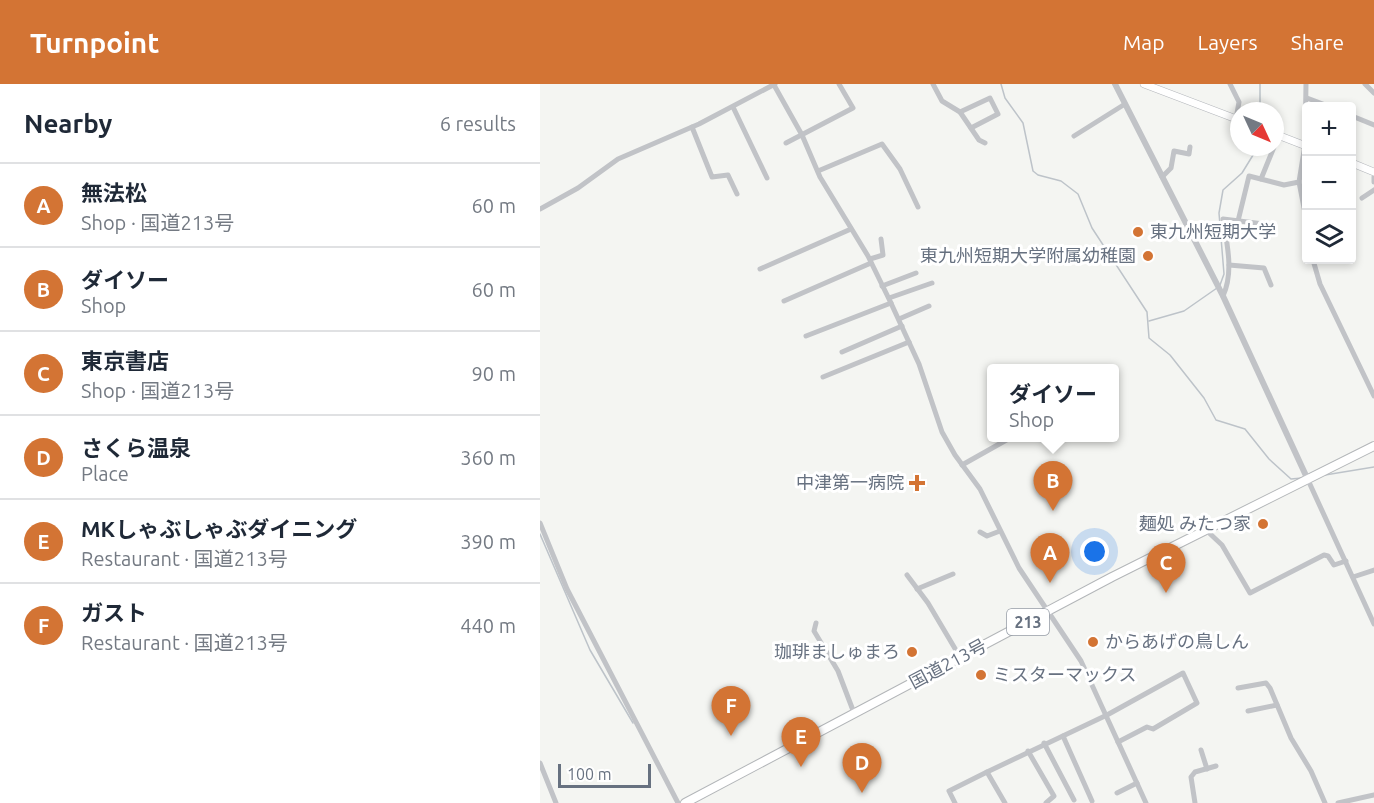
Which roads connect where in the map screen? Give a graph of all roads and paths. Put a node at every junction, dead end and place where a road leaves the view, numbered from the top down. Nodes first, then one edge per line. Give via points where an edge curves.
1 (775, 84) edge
2 (839, 84) edge
3 (934, 84) edge
4 (1114, 84) edge
5 (1144, 84) edge
6 (1230, 84) edge
7 (1306, 84) edge
8 (1365, 84) edge
9 (1374, 93) edge
10 (1307, 98) junction
11 (1239, 102) edge
12 (1307, 102) edge
13 (1318, 102) edge
14 (1125, 104) junction
15 (733, 107) junction
16 (960, 111) junction
17 (1230, 117) edge
18 (1356, 118) edge
19 (1374, 125) edge
20 (692, 127) junction
21 (971, 128) junction
22 (802, 135) junction
23 (1074, 136) dead end
24 (1284, 138) edge
25 (786, 143) dead end
26 (985, 143) dead end
27 (1302, 144) edge
28 (1190, 147) dead end
29 (1271, 156) edge
30 (1304, 156) edge
31 (1356, 165) edge
32 (818, 171) junction
33 (1374, 172) edge
34 (767, 177) dead end
35 (1162, 177) junction
36 (1374, 177) edge
37 (1261, 179) junction
38 (1299, 182) junction
39 (1374, 182) edge
40 (1374, 190) edge
41 (737, 194) dead end
42 (1362, 198) dead end
43 (918, 207) dead end
44 (540, 209) edge
45 (1304, 210) edge
46 (1238, 221) junction
47 (1272, 225) dead end
48 (851, 229) junction
49 (881, 239) dead end
50 (870, 261) junction
51 (1314, 264) edge
52 (1229, 265) junction
53 (760, 268) dead end
54 (916, 273) dead end
55 (932, 283) dead end
56 (1271, 285) dead end
57 (882, 286) junction
58 (1223, 296) junction
59 (890, 300) junction
60 (784, 301) dead end
61 (929, 306) dead end
62 (899, 320) junction
63 (902, 326) junction
64 (806, 336) dead end
65 (909, 342) junction
66 (842, 352) dead end
67 (823, 378) dead end
68 (1374, 396) edge
69 (1003, 442) edge
70 (1374, 446) edge
71 (962, 465) junction
72 (1308, 480) junction
73 (540, 523) edge
74 (1206, 530) junction
75 (1000, 531) junction
76 (980, 532) dead end
77 (1346, 561) junction
78 (1374, 570) edge
79 (953, 574) dead end
80 (907, 575) dead end
81 (1353, 577) junction
82 (917, 589) junction
83 (1047, 611) junction
84 (816, 623) dead end
85 (1374, 624) edge
86 (960, 657) junction
87 (1238, 688) dead end
88 (1277, 705) junction
89 (1248, 711) dead end
90 (854, 713) junction
91 (1107, 715) junction
92 (1063, 736) junction
93 (1118, 742) junction
94 (1044, 743) junction
95 (1201, 750) dead end
96 (1028, 751) junction
97 (540, 763) edge
98 (1216, 766) dead end
99 (1207, 769) junction
100 (987, 772) junction
101 (1137, 783) junction
102 (1117, 793) dead end
103 (1371, 798) edge
104 (1074, 800) dead end
105 (1092, 801) dead end
106 (689, 802) edge
107 (556, 803) edge
108 (678, 803) edge
109 (955, 803) edge
110 (1004, 803) edge
111 (1046, 803) edge
112 (1146, 803) edge
113 (1195, 803) edge
114 (1325, 803) edge
115 (1338, 803) edge

1 - 15 street
1 - 22 street
2 - 22 street via 853,108
3 - 16 street via 942,101
4 - 14 street
5 - 17 main road
6 - 11 street
7 - 10 street
8 - 9 street
10 - 12 street
10 - 13 street
14 - 23 street
14 - 35 street
15 - 20 street
15 - 34 street
16 - 21 street
16 - 21 street via 990,98 998,114
18 - 19 street
20 - 41 street via 712,177 728,175
20 - 44 street via 618,159
21 - 26 street
22 - 25 street
22 - 32 street
24 - 27 main road
28 - 35 street via 1189,154 1174,151 1171,168
29 - 37 street
30 - 38 street
31 - 33 main road
32 - 43 street via 885,145
32 - 48 street
35 - 58 street
36 - 39 street
37 - 38 street via 1284,185
37 - 46 street via 1249,176
38 - 45 street
40 - 42 street
46 - 47 street
46 - 52 street via 1223,219
48 - 50 street
48 - 53 street
49 - 50 street via 884,255
50 - 57 street
50 - 60 street
51 - 68 street
52 - 56 street via 1264,268
52 - 58 street
54 - 57 street
55 - 59 street
57 - 59 street
58 - 72 street
59 - 62 street
59 - 64 street
61 - 62 street
62 - 63 street
63 - 65 street
63 - 66 street
65 - 67 street
65 - 71 street via 942,432
69 - 71 street
70 - 72 highway, 国道213号 / 213
71 - 75 street via 980,489
72 - 74 highway, 国道213号 / 213
72 - 77 street
73 - 108 street via 567,589
74 - 77 street via 1222,545 1250,594 1324,555 1334,565
74 - 83 highway, 国道213号 / 213
75 - 76 street via 987,536
75 - 83 street
77 - 81 street
78 - 81 street
79 - 82 street
80 - 82 street
81 - 85 street
82 - 86 street
83 - 86 highway, 国道213号 / 213
83 - 91 street via 1081,661
84 - 90 street via 814,630 838,671
86 - 90 highway, 国道213号 / 213
87 - 88 street via 1266,683
88 - 89 street
88 - 114 street
90 - 106 highway, 国道213号 / 213
91 - 92 street
91 - 93 street
91 - 93 street via 1183,673 1197,703 1153,729 1147,727
92 - 94 street
92 - 105 street
93 - 101 street
94 - 96 street
94 - 104 street
95 - 99 street
96 - 100 street
96 - 111 street via 1054,796
97 - 107 street
98 - 99 street
99 - 113 street via 1195,771 1191,777
100 - 109 street via 949,791
100 - 110 street
101 - 102 street
101 - 112 street
103 - 115 street

